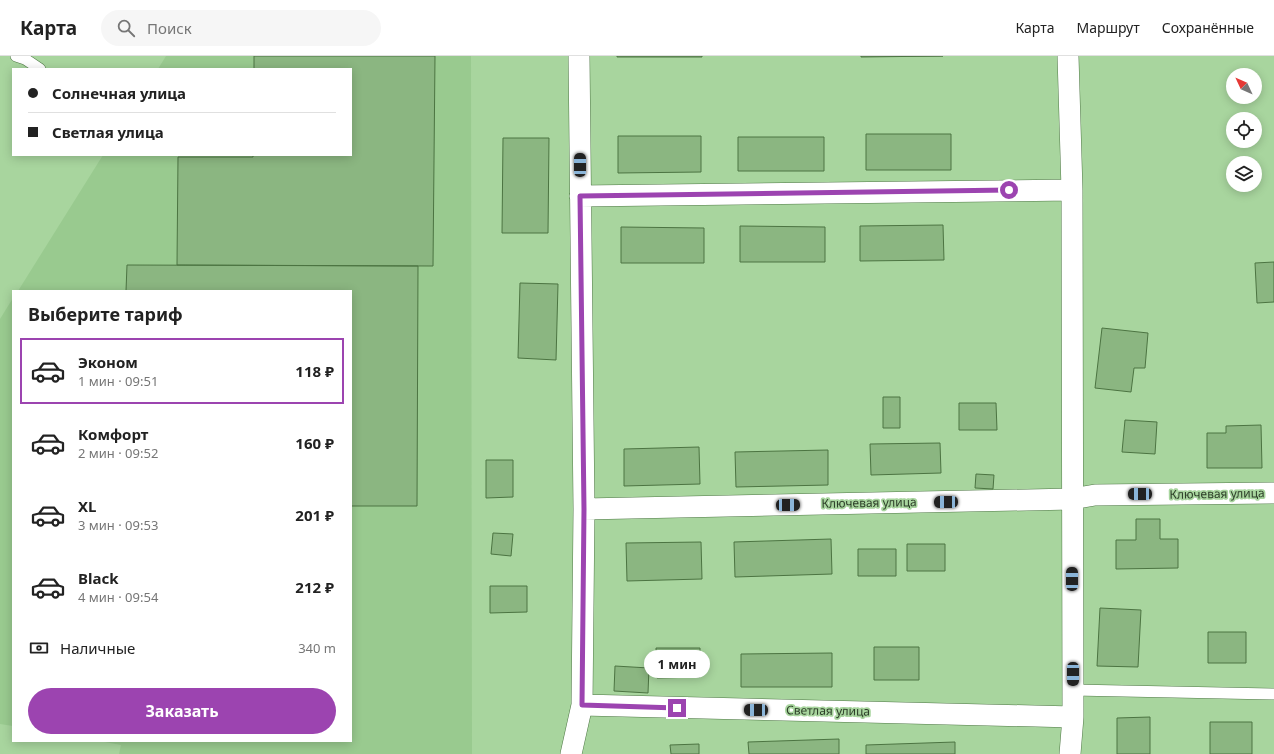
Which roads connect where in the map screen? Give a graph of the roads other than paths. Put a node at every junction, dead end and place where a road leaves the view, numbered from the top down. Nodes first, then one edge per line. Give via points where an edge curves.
1 (16, 56) edge
2 (579, 56) edge
3 (1068, 56) edge
4 (38, 68) edge
5 (1072, 190) junction
6 (580, 196) junction
7 (1274, 493) edge
8 (1072, 499) junction
9 (584, 509) junction
10 (1073, 690) junction
11 (1274, 694) edge
12 (582, 705) junction
13 (1073, 717) junction
14 (571, 754) edge
15 (1070, 754) edge

1 - 4 lane
2 - 6 street
3 - 5 street
5 - 6 street
5 - 8 street
6 - 9 street
7 - 8 street, Ключевая улица via 1095,495
8 - 9 street, Ключевая улица
8 - 10 street
9 - 12 street
10 - 11 lane
10 - 13 street
12 - 13 street, Светлая улица
12 - 14 street
13 - 15 street

